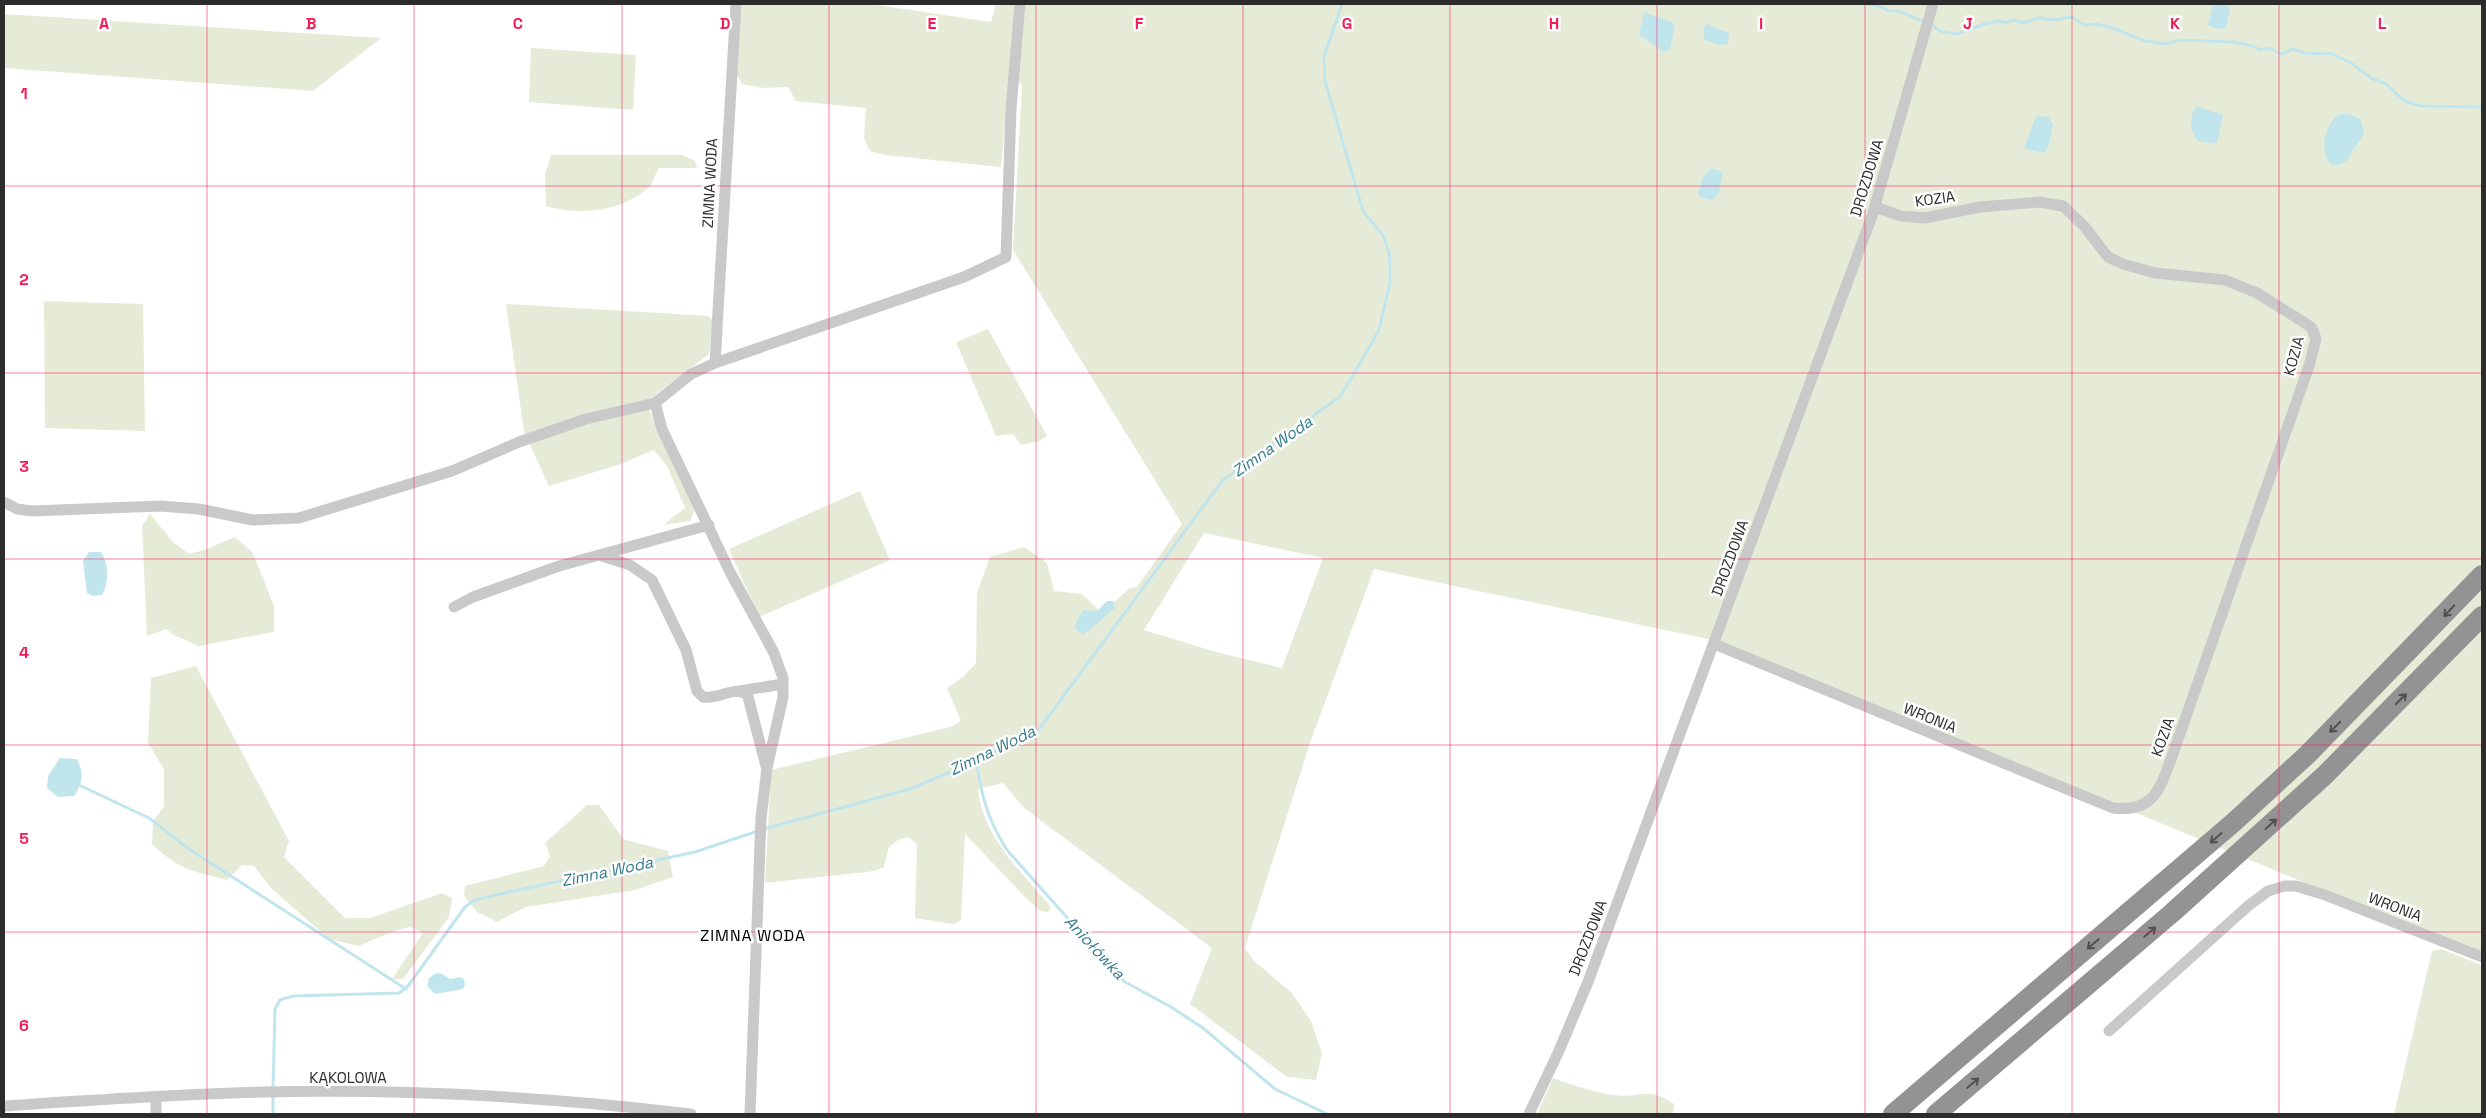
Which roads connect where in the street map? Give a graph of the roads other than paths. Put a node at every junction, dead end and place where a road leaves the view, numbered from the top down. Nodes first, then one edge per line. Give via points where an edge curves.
1 (736, 4) edge
2 (1020, 4) edge
3 (1933, 4) edge
4 (1875, 207) junction
5 (715, 363) junction
6 (655, 403) junction
7 (4, 502) edge
8 (709, 525) junction
9 (602, 556) junction
10 (2482, 576) edge
11 (454, 607) dead end
12 (2482, 616) edge
13 (1714, 644) junction
14 (783, 684) junction
15 (739, 691) junction
16 (766, 771) junction
17 (2137, 808) joint
18 (2482, 957) edge
19 (2109, 1032) dead end
20 (156, 1097) junction
21 (4, 1106) edge
22 (156, 1114) edge
23 (691, 1114) edge
24 (750, 1114) edge
25 (1529, 1114) edge
26 (1893, 1114) edge
27 (1936, 1114) edge

1 - 5 street, ZIMNA WODA
2 - 5 street via 1011,109 1006,257 964,277
3 - 4 street, DROZDOWA
4 - 13 street, DROZDOWA
4 - 17 street, KOZIA via 1901,216 1924,218 1980,207 2038,202 2063,206 2084,226 2108,257 2155,273 2225,280 2244,286 2305,322 2315,332 2316,344 2309,366 2170,762 2159,790 2149,802
5 - 6 street via 691,374
6 - 7 street via 586,419 519,442 452,471 299,518 253,520 183,507 32,511 17,509
6 - 8 street via 662,429
8 - 9 street
8 - 14 street via 781,668
9 - 11 street via 559,566
9 - 15 street via 630,564 652,580 686,650 698,691 704,697
10 -> 26 highway via 2308,754 2234,822
27 -> 12 highway via 2172,913 2325,775
13 - 17 street, WRONIA via 2094,802 2113,808
13 - 25 street, DROZDOWA via 1576,1012
14 - 15 street
14 - 16 street via 780,715
15 - 16 street via 748,697
16 - 24 street via 761,818
18 - 19 street, WRONIA via 2325,895 2285,886 2268,891 2248,906
20 - 21 street, KĄKOLOWA
20 - 22 street
20 - 23 street, KĄKOLOWA via 273,1092 409,1093

